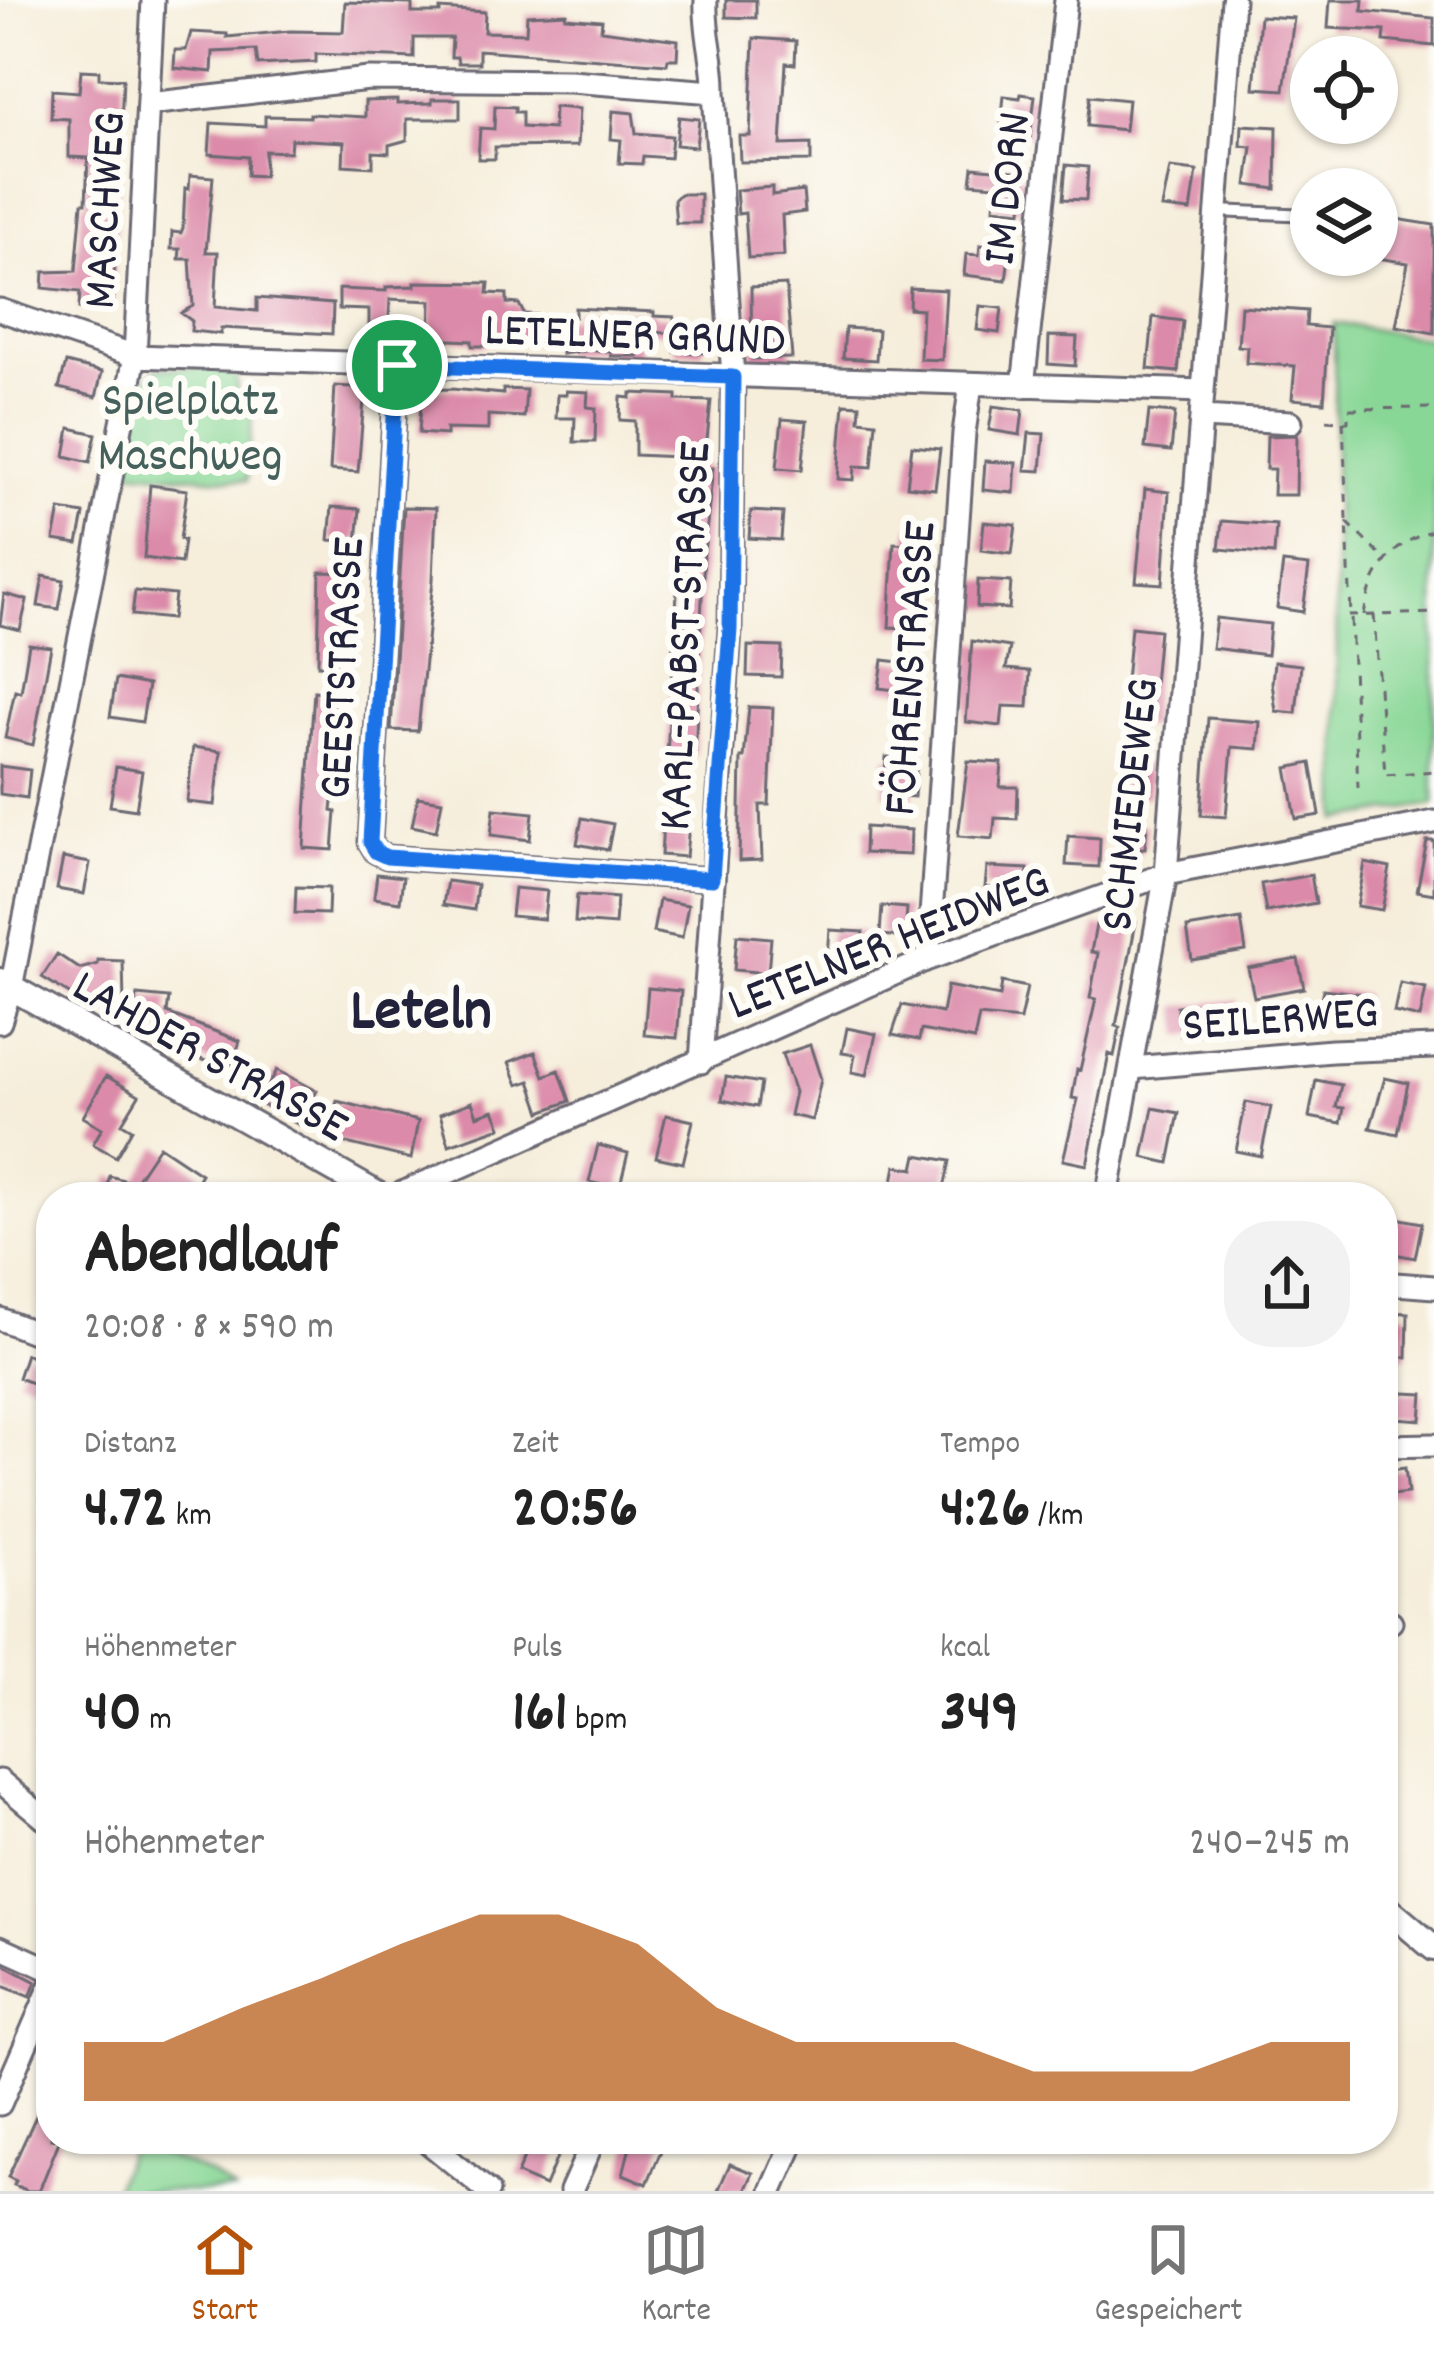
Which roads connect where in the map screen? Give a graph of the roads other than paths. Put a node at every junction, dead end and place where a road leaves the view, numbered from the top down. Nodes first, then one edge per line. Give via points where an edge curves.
1 (153, 0) edge
2 (706, 0) edge
3 (1066, 0) edge
4 (1233, 0) edge
5 (714, 92) junction
6 (148, 104) junction
7 (1217, 211) junction
8 (1290, 214) edge
9 (0, 310) edge
10 (136, 356) junction
11 (397, 365) junction
12 (733, 377) junction
13 (971, 384) junction
14 (1023, 386) junction
15 (1203, 391) junction
16 (1203, 417) junction
17 (1291, 422) dead end
18 (1434, 822) edge
19 (1166, 874) junction
20 (712, 879) junction
21 (928, 959) junction
22 (6, 985) edge
23 (0, 1022) edge
24 (1434, 1047) edge
25 (701, 1062) junction
26 (1132, 1068) junction
27 (339, 1182) edge
28 (427, 1182) edge
29 (1110, 1182) edge
30 (1398, 1284) edge
31 (1434, 1287) edge
32 (0, 1319) edge
33 (36, 1333) edge
34 (1434, 1445) edge
35 (1398, 1446) edge
36 (0, 1781) edge
37 (36, 1811) edge
38 (1398, 1918) edge
39 (0, 1947) edge
40 (1434, 1948) edge
41 (36, 1963) edge
42 (36, 2021) edge
43 (0, 2104) edge
44 (442, 2154) edge
45 (588, 2154) edge
46 (788, 2154) edge
47 (488, 2191) edge
48 (572, 2191) edge
49 (772, 2191) edge

1 - 6 street, MASCHWEG
2 - 5 street, KARL-PABST-STRASSE
3 - 14 street, IM DORN
4 - 7 street, SCHMIEDEWEG
5 - 6 street via 369,79
5 - 12 street, KARL-PABST-STRASSE
6 - 10 street, MASCHWEG
7 - 8 lane
7 - 15 street, SCHMIEDEWEG
9 - 10 street, LETELNER GRUND
10 - 11 street, LETELNER GRUND
10 - 22 street, MASCHWEG
11 - 12 street, LETELNER GRUND
11 - 20 street, GEESTSTRASSE via 370,842 376,852
12 - 13 street, LETELNER GRUND
12 - 20 street, KARL-PABST-STRASSE via 730,629
13 - 14 street, LETELNER GRUND
13 - 21 street, FÖHRENSTRASSE
14 - 15 street, LETELNER GRUND
15 - 16 street, SCHMIEDEWEG
16 - 17 street
16 - 19 street, SCHMIEDEWEG
18 - 19 street, LETELNER HEIDWEG
19 - 21 street, LETELNER HEIDWEG
19 - 26 street, SCHMIEDEWEG
20 - 25 street, KARL-PABST-STRASSE
21 - 25 street, LETELNER HEIDWEG
22 - 23 street, MASCHWEG
22 - 27 street, LAHDER STRASSE
24 - 26 street, SEILERWEG
25 - 28 street, LETELNER HEIDWEG
26 - 29 street, SCHMIEDEWEG
30 - 31 street
32 - 33 street
34 - 35 street
36 - 37 street
38 - 40 street
39 - 41 street
42 - 43 street
44 - 47 street
45 - 48 street
46 - 49 street

